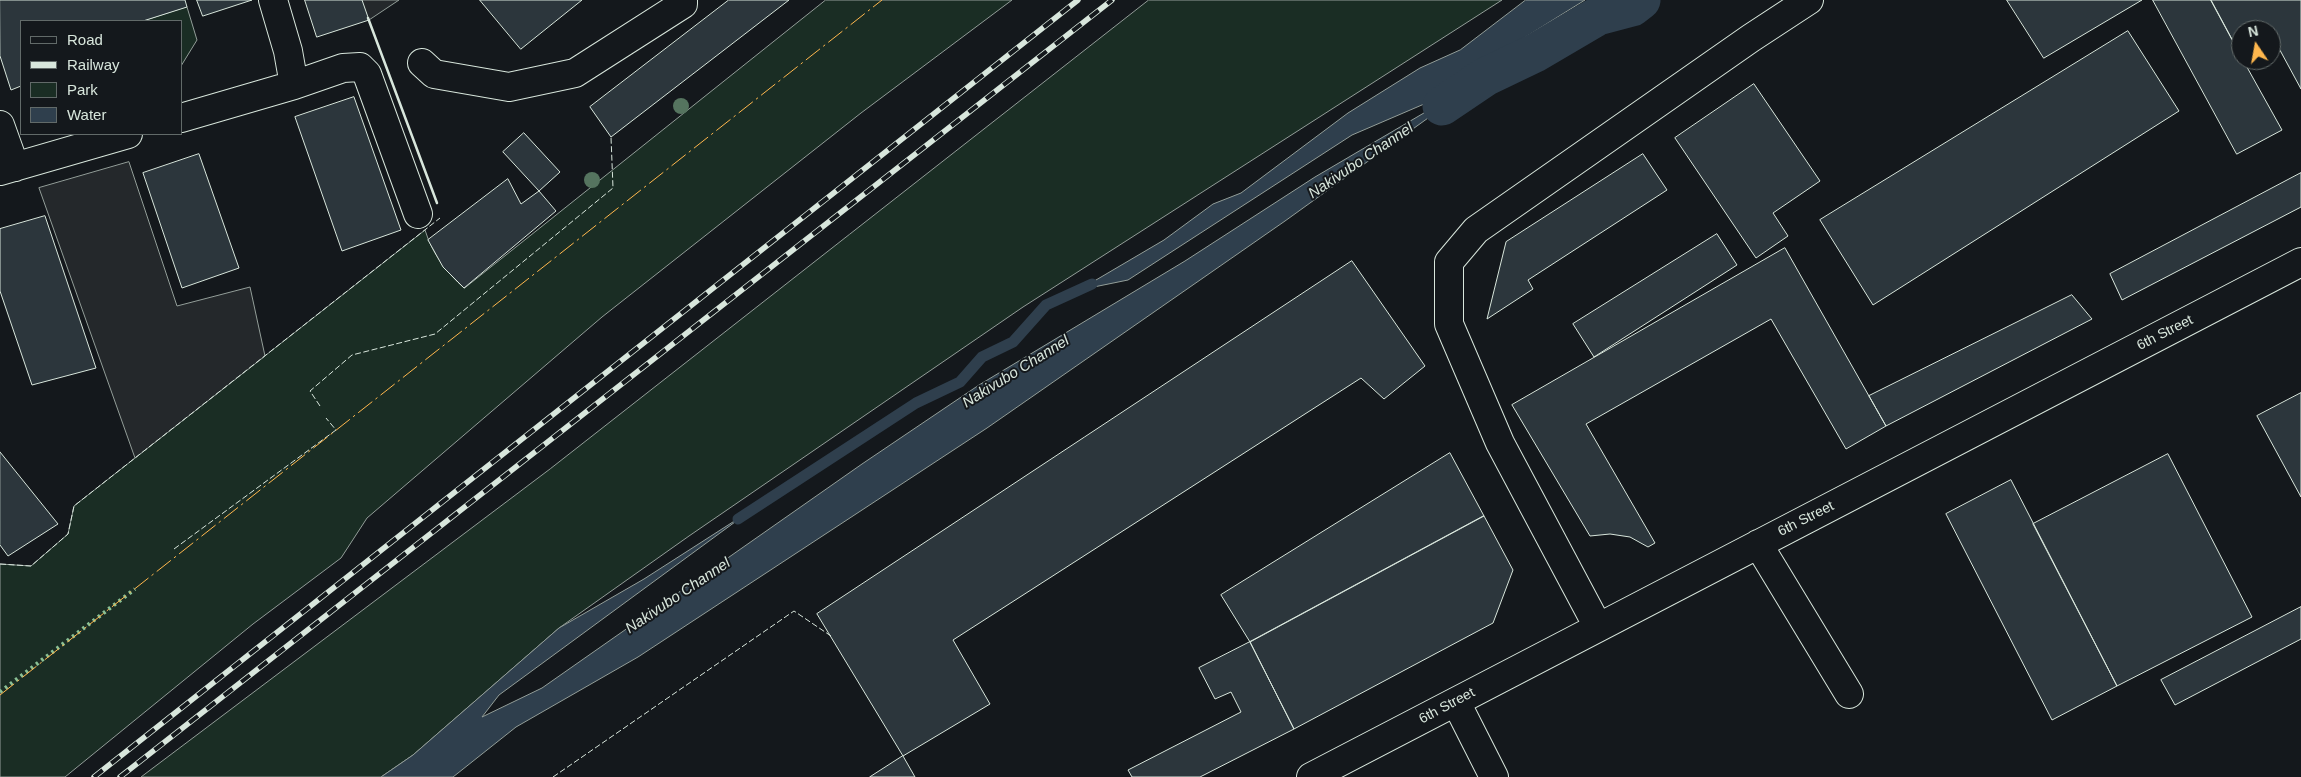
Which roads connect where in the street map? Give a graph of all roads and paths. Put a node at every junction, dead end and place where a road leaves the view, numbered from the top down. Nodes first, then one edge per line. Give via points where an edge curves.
1 (273, 0) edge
2 (683, 0) edge
3 (1809, 0) edge
4 (422, 63) dead end
5 (294, 85) junction
6 (182, 118) edge
7 (0, 125) edge
8 (125, 135) edge
9 (7, 169) edge
10 (418, 214) dead end
11 (2301, 262) edge
12 (1758, 544) junction
13 (1598, 628) junction
14 (1849, 694) dead end
15 (1456, 702) junction
16 (1311, 777) edge
17 (1494, 777) edge

1 - 5 street
2 - 4 street via 683,4 575,73 509,86 434,74
3 - 13 street via 1476,230 1449,262 1449,324 1500,443
5 - 6 street
5 - 10 street via 355,66 368,74
7 - 9 street
8 - 9 street
11 - 12 street, 6th Street
12 - 13 street, 6th Street
12 - 14 street
13 - 15 street, 6th Street
15 - 16 street, 6th Street
15 - 17 street

